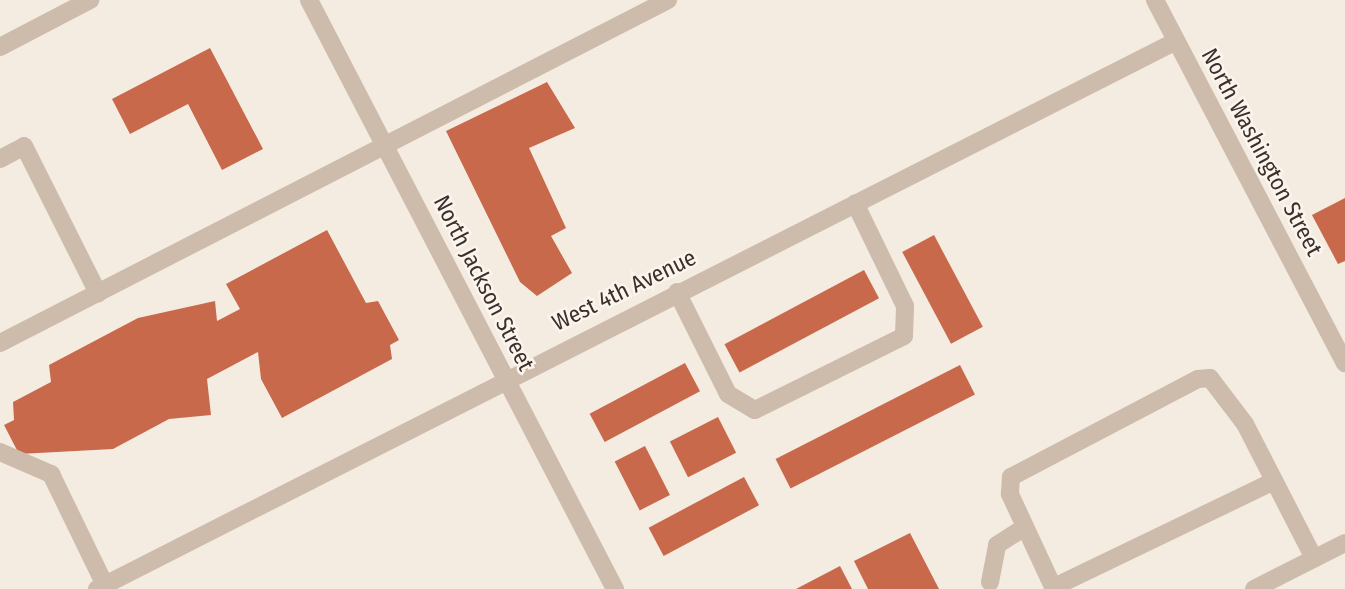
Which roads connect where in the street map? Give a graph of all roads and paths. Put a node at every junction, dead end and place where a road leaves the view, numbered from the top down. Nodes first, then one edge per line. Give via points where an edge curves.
1 (90, 0) edge
2 (309, 0) edge
3 (668, 0) edge
4 (1155, 0) edge
5 (1176, 41) junction
6 (0, 47) edge
7 (385, 146) junction
8 (0, 159) edge
9 (855, 203) junction
10 (677, 292) junction
11 (97, 293) junction
12 (0, 343) edge
13 (1345, 363) edge
14 (505, 377) junction
15 (0, 452) edge
16 (1274, 481) junction
17 (1025, 527) junction
18 (1345, 543) edge
19 (1314, 558) junction
20 (990, 582) dead end
21 (101, 587) edge
22 (1054, 588) edge
23 (615, 589) edge
24 (1254, 589) edge

1 - 6 street
2 - 7 street, North Jackson Street
3 - 7 street
4 - 5 street, North Washington Street
5 - 9 street, West 4th Avenue
5 - 13 street, North Washington Street
7 - 11 street
7 - 14 street, North Jackson Street
8 - 11 street via 24,146
9 - 10 street, West 4th Avenue
9 - 10 street via 905,306 904,336 755,410 728,394
10 - 14 street, West 4th Avenue
11 - 12 street
14 - 21 street, West 4th Avenue
14 - 23 street, North Jackson Street
15 - 21 street via 51,474
16 - 17 street via 1245,424 1210,378 1198,379 1011,477 1010,494
16 - 19 street
16 - 22 street
17 - 20 street via 997,545
17 - 22 street
18 - 19 street
19 - 24 street

